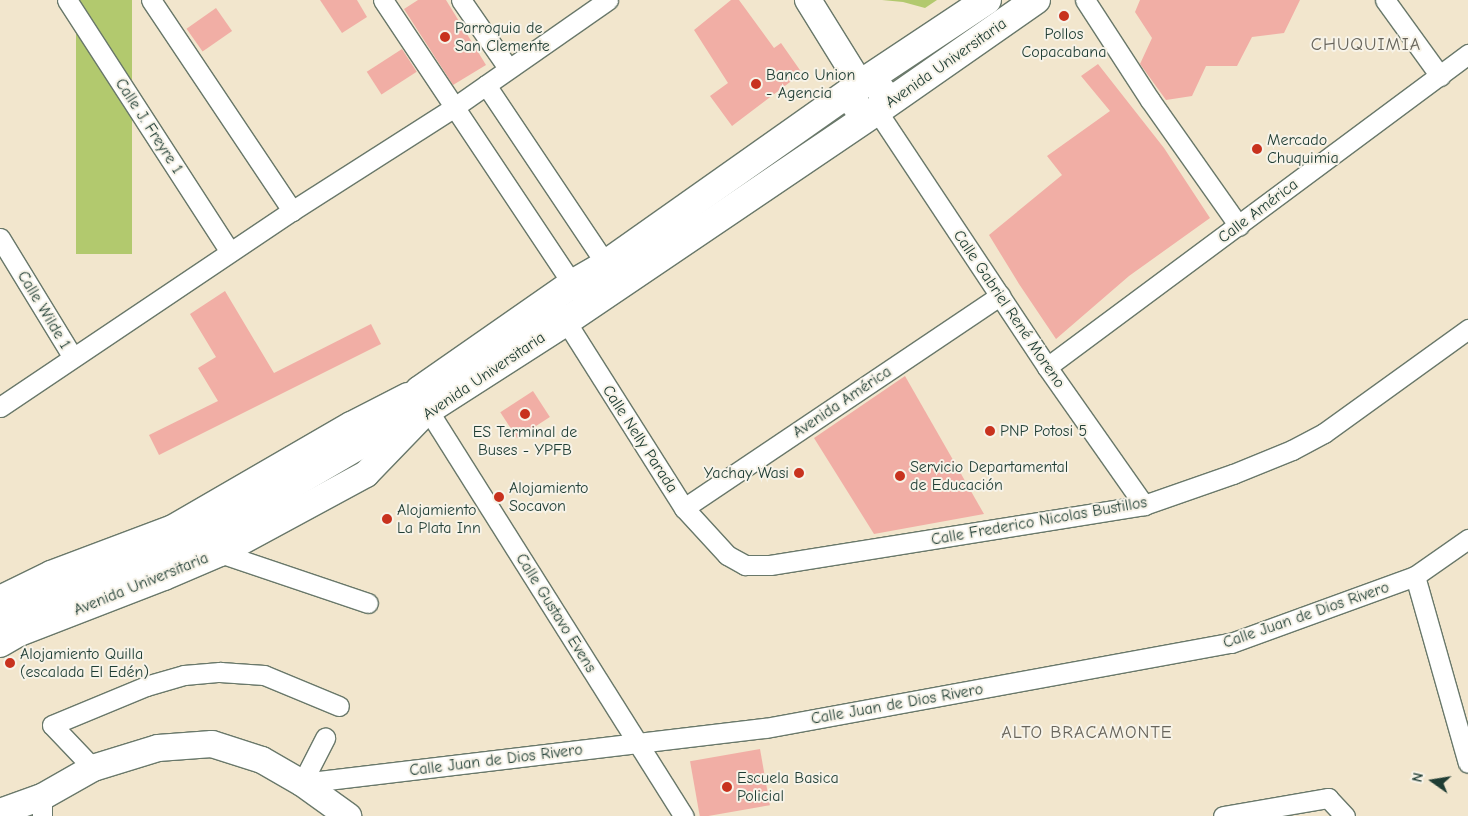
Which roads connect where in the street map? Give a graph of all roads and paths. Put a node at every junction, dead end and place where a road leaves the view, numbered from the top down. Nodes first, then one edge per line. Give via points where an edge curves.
1 (67, 0) edge
2 (151, 0) edge
3 (383, 0) edge
4 (461, 0) edge
5 (608, 0) edge
6 (808, 0) edge
7 (987, 0) edge
8 (1036, 0) edge
9 (1085, 0) edge
10 (1385, 0) edge
11 (1468, 54) edge
12 (508, 68) junction
13 (1440, 76) junction
14 (486, 85) junction
15 (860, 85) junction
16 (453, 108) junction
17 (876, 111) junction
18 (292, 211) junction
19 (1239, 226) junction
20 (0, 238) edge
21 (230, 252) junction
22 (612, 274) junction
23 (562, 291) junction
24 (1000, 296) junction
25 (587, 306) junction
26 (565, 322) junction
27 (1468, 329) edge
28 (72, 356) junction
29 (1047, 367) junction
30 (424, 400) junction
31 (1, 403) edge
32 (1144, 505) junction
33 (684, 508) junction
34 (1468, 540) edge
35 (220, 553) junction
36 (745, 565) joint
37 (1415, 576) junction
38 (368, 602) dead end
39 (1, 620) edge
40 (339, 706) dead end
41 (325, 738) dead end
42 (639, 743) junction
43 (1468, 763) edge
44 (93, 768) junction
45 (302, 783) junction
46 (42, 807) edge
47 (0, 812) edge
48 (348, 816) edge
49 (684, 816) edge
50 (1223, 816) edge
51 (1345, 816) edge

1 - 21 street, Calle J. Freyre 1
2 - 18 street
3 - 16 street
4 - 12 street
5 - 12 street
6 - 15 main road
7 - 15 main road, Avenida Universitaria
8 - 17 main road, Avenida Universitaria
9 - 19 street via 1150,100
10 - 13 street
11 - 13 street, Calle América
12 - 14 street
13 - 19 street, Calle América
14 - 16 street
14 - 22 street
15 - 17 main road via 872,82 881,88 884,98
15 - 22 main road, Avenida Universitaria
16 - 18 street
16 - 23 street
17 - 22 main road, Avenida Universitaria
17 - 24 street, Calle Gabriel René Moreno
18 - 21 street
19 - 29 street, Calle América
20 - 28 street, Calle Wilde 1
21 - 28 street
22 - 23 main road, Avenida Universitaria
22 - 25 main road, Avenida Universitaria
23 - 25 street
23 - 26 street, Calle Nelly Parada
23 - 30 main road, Avenida Universitaria
24 - 29 street, Calle Gabriel René Moreno
24 - 33 street, Avenida América
25 - 26 main road, Avenida Universitaria
26 - 30 main road, Avenida Universitaria
26 - 33 street, Calle Nelly Parada
27 - 32 street, Calle Frederico Nicolas Bustillos via 1324,433 1233,474
28 - 31 street
29 - 32 street, Calle Gabriel René Moreno
30 - 35 main road, Avenida Universitaria via 366,474
30 - 39 main road via 363,443 194,542
30 - 39 main road, Avenida Universitaria via 351,425 173,528 51,574
30 - 42 street, Calle Gustavo Evens
32 - 36 street, Calle Frederico Nicolas Bustillos via 770,565
33 - 36 street, Calle Nelly Parada via 727,555
34 - 37 street, Calle Juan de Dios Rivero
35 - 38 street
35 - 39 main road, Avenida Universitaria via 19,633
37 - 42 street, Calle Juan de Dios Rivero via 1231,644 766,728
37 - 43 street
40 - 44 street via 264,675 220,672 184,675 146,686 52,725
41 - 45 street
42 - 45 street, Calle Juan de Dios Rivero
42 - 49 street, Calle Gustavo Evens
44 - 45 main road via 158,748 212,744 262,760
44 - 46 main road
45 - 48 main road
46 - 47 main road
50 - 51 street via 1328,798

